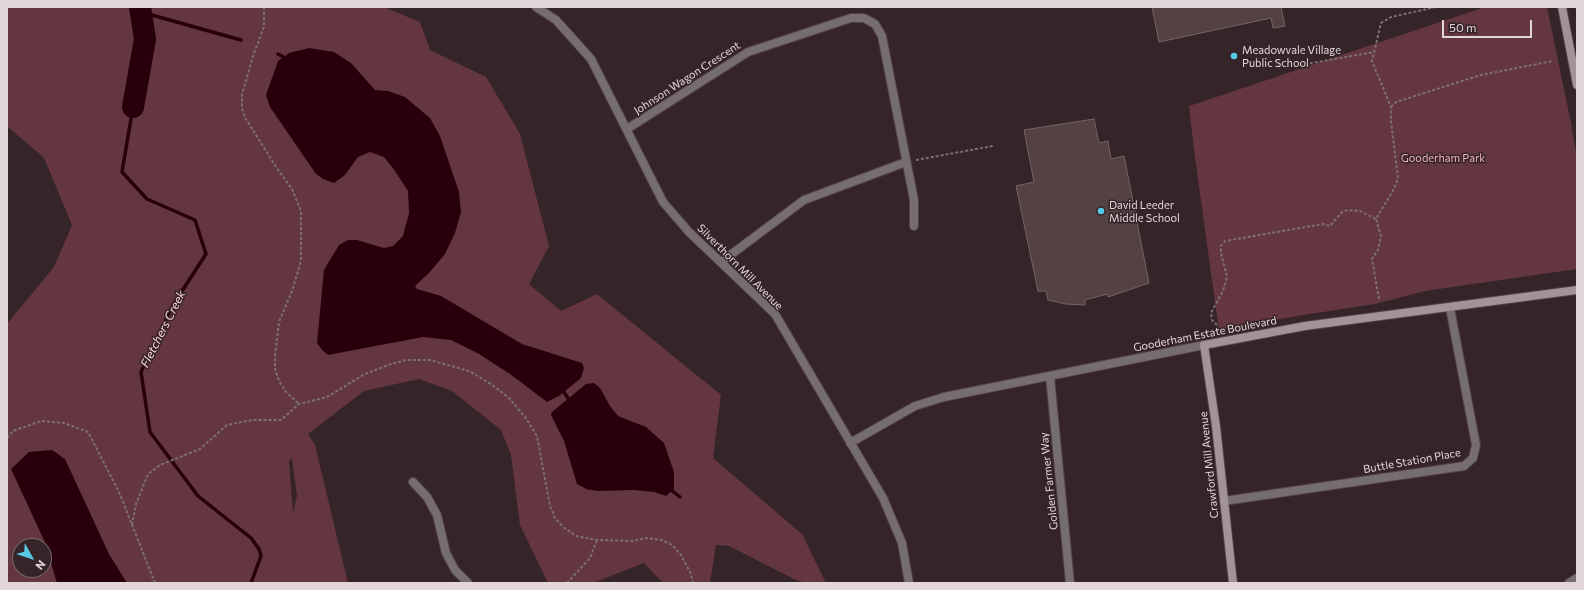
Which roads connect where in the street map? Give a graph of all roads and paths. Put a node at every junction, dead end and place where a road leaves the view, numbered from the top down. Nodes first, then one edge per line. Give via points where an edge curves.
1 (264, 7) edge
2 (536, 7) edge
3 (1436, 7) edge
4 (1562, 7) edge
5 (1374, 52) junction
6 (1553, 61) dead end
7 (1295, 66) dead end
8 (1577, 85) edge
9 (1391, 107) junction
10 (627, 129) junction
11 (993, 146) dead end
12 (906, 162) junction
13 (1376, 219) junction
14 (914, 226) dead end
15 (721, 262) junction
16 (1577, 290) edge
17 (1379, 299) dead end
18 (1450, 308) junction
19 (1217, 325) dead end
20 (1204, 345) junction
21 (1050, 377) junction
22 (299, 404) junction
23 (7, 438) edge
24 (850, 444) junction
25 (413, 482) dead end
26 (1224, 501) junction
27 (132, 525) junction
28 (597, 540) junction
29 (1577, 578) edge
30 (155, 583) edge
31 (468, 583) edge
32 (567, 583) edge
33 (693, 583) edge
34 (909, 583) edge
35 (1070, 583) edge
36 (1232, 583) edge
37 (1570, 583) edge

1 - 22 path via 264,27 242,96 242,108 245,118 292,189 301,211 301,261 292,291 278,322 275,355 279,381
2 - 10 street, Silverthorn Mill Avenue via 556,20 591,59
3 - 5 path via 1391,17 1381,23
4 - 8 street
5 - 7 path
5 - 9 path via 1372,61
6 - 9 path via 1481,75 1396,102
9 - 13 path via 1390,122 1398,178
10 - 12 street, Johnson Wagon Crescent via 748,52 851,18 864,18 875,24 882,36
10 - 15 street, Silverthorn Mill Avenue via 663,202 689,232
11 - 12 path
12 - 14 street, Johnson Wagon Crescent via 914,200
12 - 15 street via 804,200
13 - 17 path via 1381,236 1378,250 1372,259
13 - 19 path via 1360,211 1348,210 1342,212 1330,226 1323,224 1225,241 1221,246 1221,253 1227,277 1223,292 1211,313 1212,320
15 - 24 street, Silverthorn Mill Avenue via 775,314
16 - 18 street, Gooderham Estate Boulevard
18 - 20 street, Gooderham Estate Boulevard via 1305,326
18 - 26 street, Buttle Station Place via 1476,445 1473,458 1464,466
20 - 21 street, Gooderham Estate Boulevard
20 - 26 street, Crawford Mill Avenue
21 - 24 street, Gooderham Estate Boulevard via 944,397 915,406
21 - 35 street, Golden Farmer Way
22 - 27 path via 281,420 252,420 227,425 190,455 160,465 148,474 136,504
22 - 28 path via 327,397 365,374 406,360 430,360 468,371 509,398 537,436 550,506 555,518 576,536
23 - 27 path via 13,431 41,421 64,424 88,432
24 - 34 street, Silverthorn Mill Avenue via 883,498 902,543
25 - 31 street via 427,497 437,515 446,553 455,570
26 - 36 street, Crawford Mill Avenue
27 - 30 path
28 - 32 path via 590,558
28 - 33 path via 662,540 682,555
29 - 37 street

